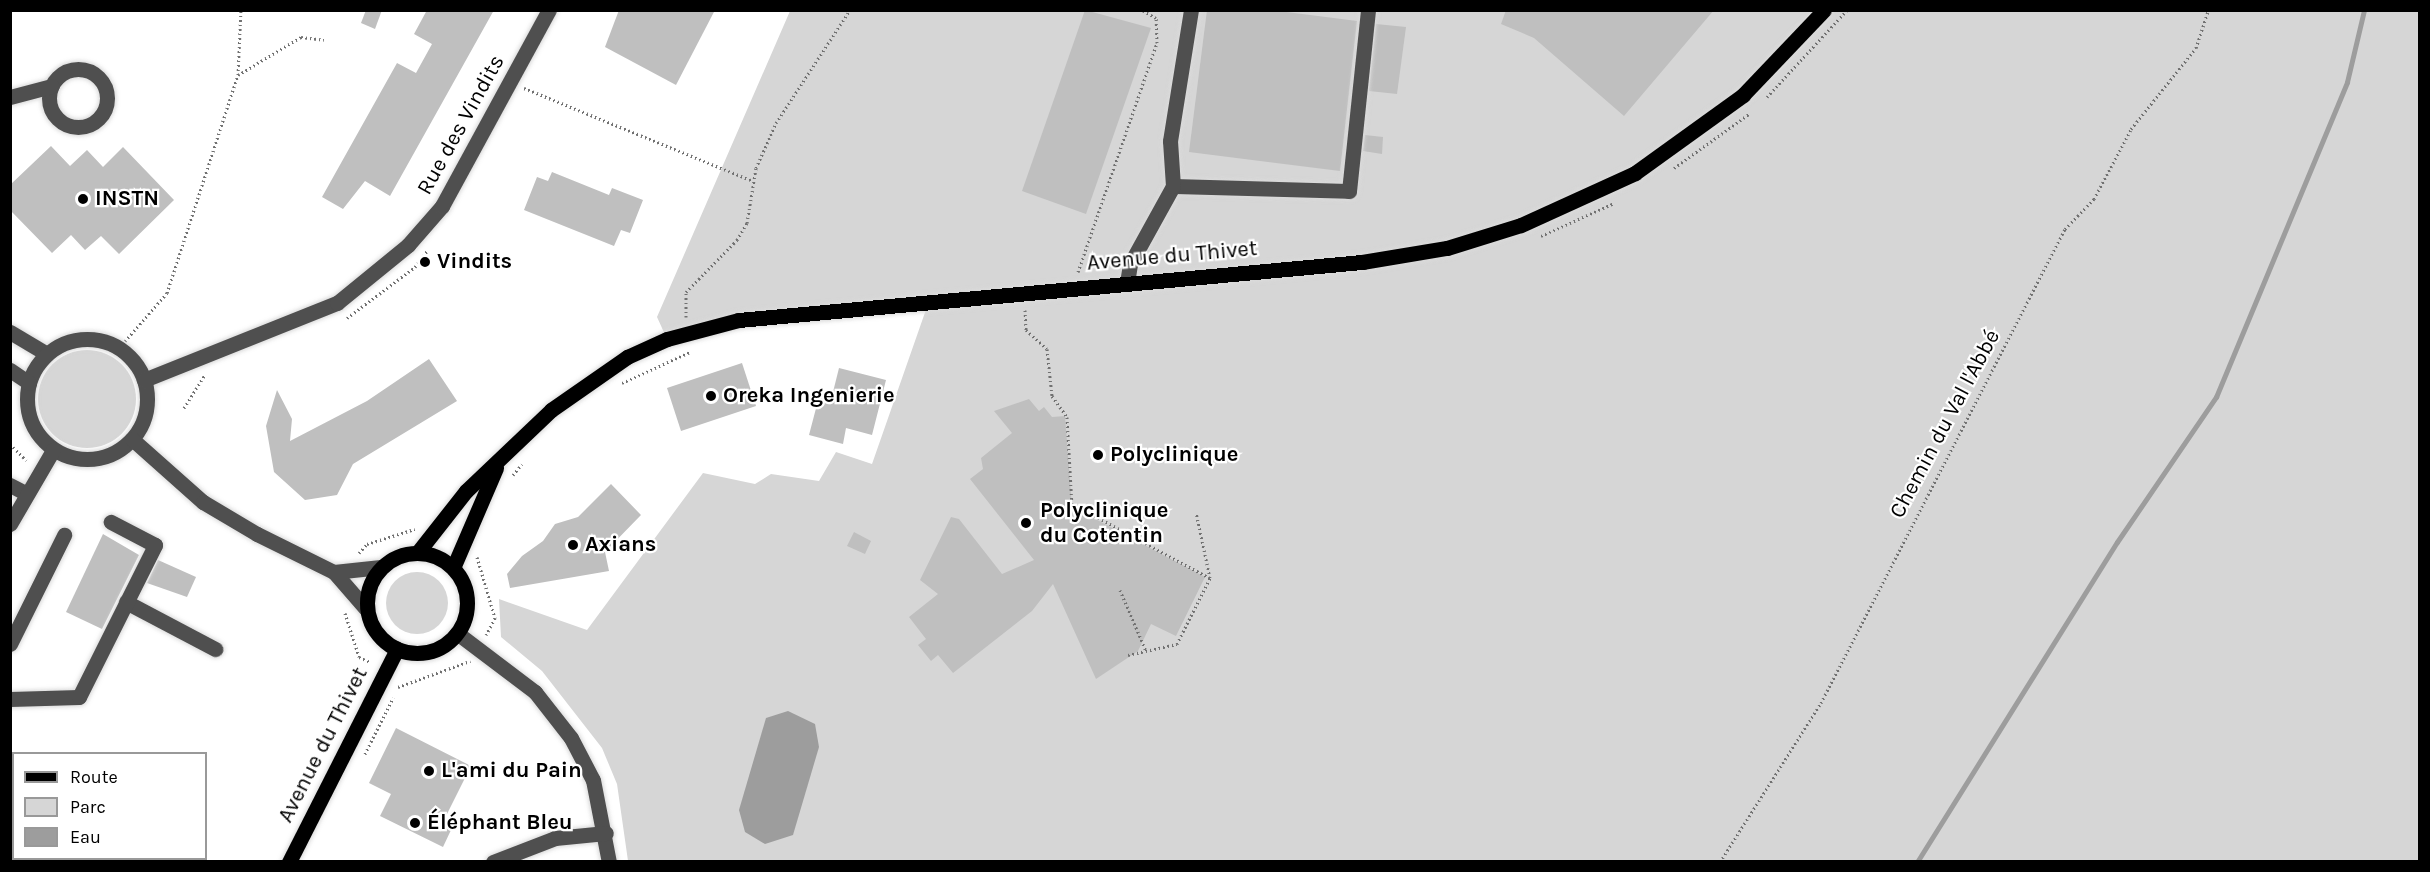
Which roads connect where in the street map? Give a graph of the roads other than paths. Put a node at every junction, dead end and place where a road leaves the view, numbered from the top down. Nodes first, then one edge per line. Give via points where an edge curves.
1 (549, 10) edge
2 (1191, 10) edge
3 (1363, 10) edge
4 (1824, 10) edge
5 (1367, 11) edge
6 (52, 86) junction
7 (10, 97) edge
8 (1173, 186) junction
9 (1127, 283) junction
10 (10, 332) edge
11 (47, 354) junction
12 (10, 370) edge
13 (144, 380) junction
14 (29, 383) junction
15 (132, 439) junction
16 (53, 450) junction
17 (496, 468) junction
18 (10, 485) edge
19 (25, 493) junction
20 (111, 522) dead end
21 (10, 524) edge
22 (64, 535) dead end
23 (418, 552) junction
24 (381, 567) junction
25 (453, 568) junction
26 (334, 572) junction
27 (126, 602) junction
28 (367, 610) junction
29 (457, 633) junction
30 (10, 644) edge
31 (215, 649) dead end
32 (397, 649) junction
33 (10, 699) edge
34 (606, 833) junction
35 (289, 861) edge
36 (493, 861) edge
37 (609, 861) edge

1 - 13 street, Rue des Vindits via 442,206 369,279 300,320
2 - 8 street via 1170,141
3 - 5 street
4 - 9 main road, Avenue du Thivet via 1743,95 1685,140 1607,187 1521,225 1447,248 1362,262
5 - 8 street via 1349,191
6 - 6 street via 53,113 86,132 107,100 97,76 73,70
6 - 7 street
8 - 9 street via 1130,264
9 - 17 main road, Avenue du Thivet via 772,316 688,332 627,357 587,382 551,410
10 - 11 street
11 - 13 street via 82,339 119,348
11 - 14 street
12 - 14 street
13 - 15 street via 145,411
14 - 16 street via 28,413
15 - 16 street via 103,457 69,457
15 - 26 street via 155,464 218,512
16 - 19 street
17 - 23 main road, Avenue du Thivet via 466,491
17 - 25 main road, Avenue du Thivet
18 - 19 street
19 - 21 street
20 - 27 street via 154,545
22 - 30 street
23 - 24 main road
23 - 25 main road
24 - 26 street
24 - 28 main road via 369,586
25 - 29 main road via 467,601
26 - 28 street
27 - 31 street
27 - 33 street via 79,697
28 - 32 main road via 377,633
29 - 32 main road via 430,651
29 - 34 street via 555,714 593,780
32 - 35 main road, Avenue du Thivet
34 - 36 street via 555,838
34 - 37 street

